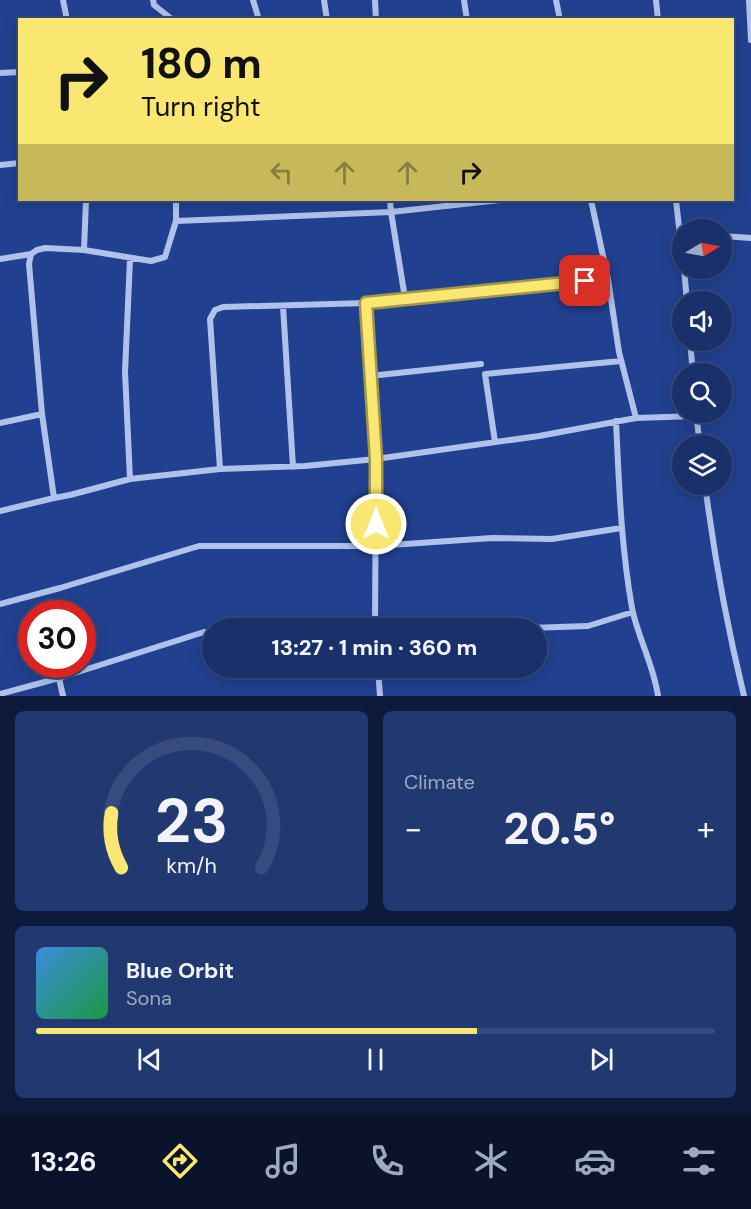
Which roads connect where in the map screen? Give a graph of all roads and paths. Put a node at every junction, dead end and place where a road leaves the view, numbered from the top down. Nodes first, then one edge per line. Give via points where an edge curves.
1 (63, 0) edge
2 (153, 0) edge
3 (253, 0) edge
4 (324, 0) edge
5 (375, 0) edge
6 (464, 0) edge
7 (556, 0) edge
8 (656, 0) edge
9 (748, 0) edge
10 (67, 18) edge
11 (170, 18) edge
12 (258, 18) edge
13 (327, 18) edge
14 (376, 18) edge
15 (467, 18) edge
16 (560, 18) edge
17 (658, 18) edge
18 (751, 40) edge
19 (18, 72) edge
20 (0, 73) edge
21 (18, 163) edge
22 (0, 165) edge
23 (86, 201) edge
24 (176, 201) edge
25 (390, 201) edge
26 (491, 201) edge
27 (591, 201) edge
28 (676, 201) edge
29 (391, 212) junction
30 (679, 219) edge
31 (176, 221) junction
32 (732, 237) edge
33 (751, 238) edge
34 (84, 250) junction
35 (32, 254) junction
36 (130, 258) junction
37 (0, 260) edge
38 (608, 279) junction
39 (405, 298) junction
40 (366, 303) junction
41 (283, 306) junction
42 (621, 361) junction
43 (481, 364) dead end
44 (370, 376) junction
45 (42, 414) junction
46 (672, 416) edge
47 (636, 418) junction
48 (616, 421) junction
49 (0, 423) edge
50 (495, 442) junction
51 (376, 459) junction
52 (293, 467) junction
53 (220, 469) junction
54 (130, 480) junction
55 (707, 495) edge
56 (54, 498) junction
57 (0, 511) edge
58 (621, 528) junction
59 (376, 546) junction
60 (0, 604) edge
61 (633, 612) junction
62 (375, 618) edge
63 (547, 627) edge
64 (202, 633) edge
65 (96, 666) edge
66 (59, 678) joint
67 (379, 678) edge
68 (0, 694) edge
69 (63, 696) edge
70 (380, 696) edge
71 (658, 696) edge
72 (744, 696) edge

1 - 10 street
2 - 11 street
3 - 12 street
4 - 13 street
5 - 14 street
6 - 15 street
7 - 16 street
8 - 17 street
9 - 18 street
19 - 20 street
21 - 22 street
23 - 34 street
24 - 31 street
25 - 29 street
26 - 29 street
27 - 38 street
28 - 30 street
29 - 31 street
29 - 39 street
31 - 36 street via 165,257 151,261
32 - 33 street
34 - 35 street via 45,248
34 - 36 street
35 - 37 street
35 - 45 street via 29,264
36 - 54 street via 125,372
38 - 39 street
38 - 42 street
39 - 40 street
40 - 41 street
40 - 44 street
41 - 52 street
41 - 53 street via 223,307 215,310 210,319
42 - 47 street
42 - 50 street via 485,374
43 - 44 street
44 - 51 street
45 - 49 street
45 - 56 street
46 - 47 street
47 - 48 street
48 - 50 street
48 - 58 street
50 - 51 street
51 - 52 street
51 - 59 street
52 - 53 street
53 - 54 street
54 - 56 street
55 - 72 street
56 - 57 street
58 - 59 street via 552,539 492,538
58 - 61 street
59 - 60 street via 199,546
59 - 62 street
61 - 63 street via 588,626
61 - 71 street
64 - 65 street
66 - 68 street
66 - 69 street
67 - 70 street

